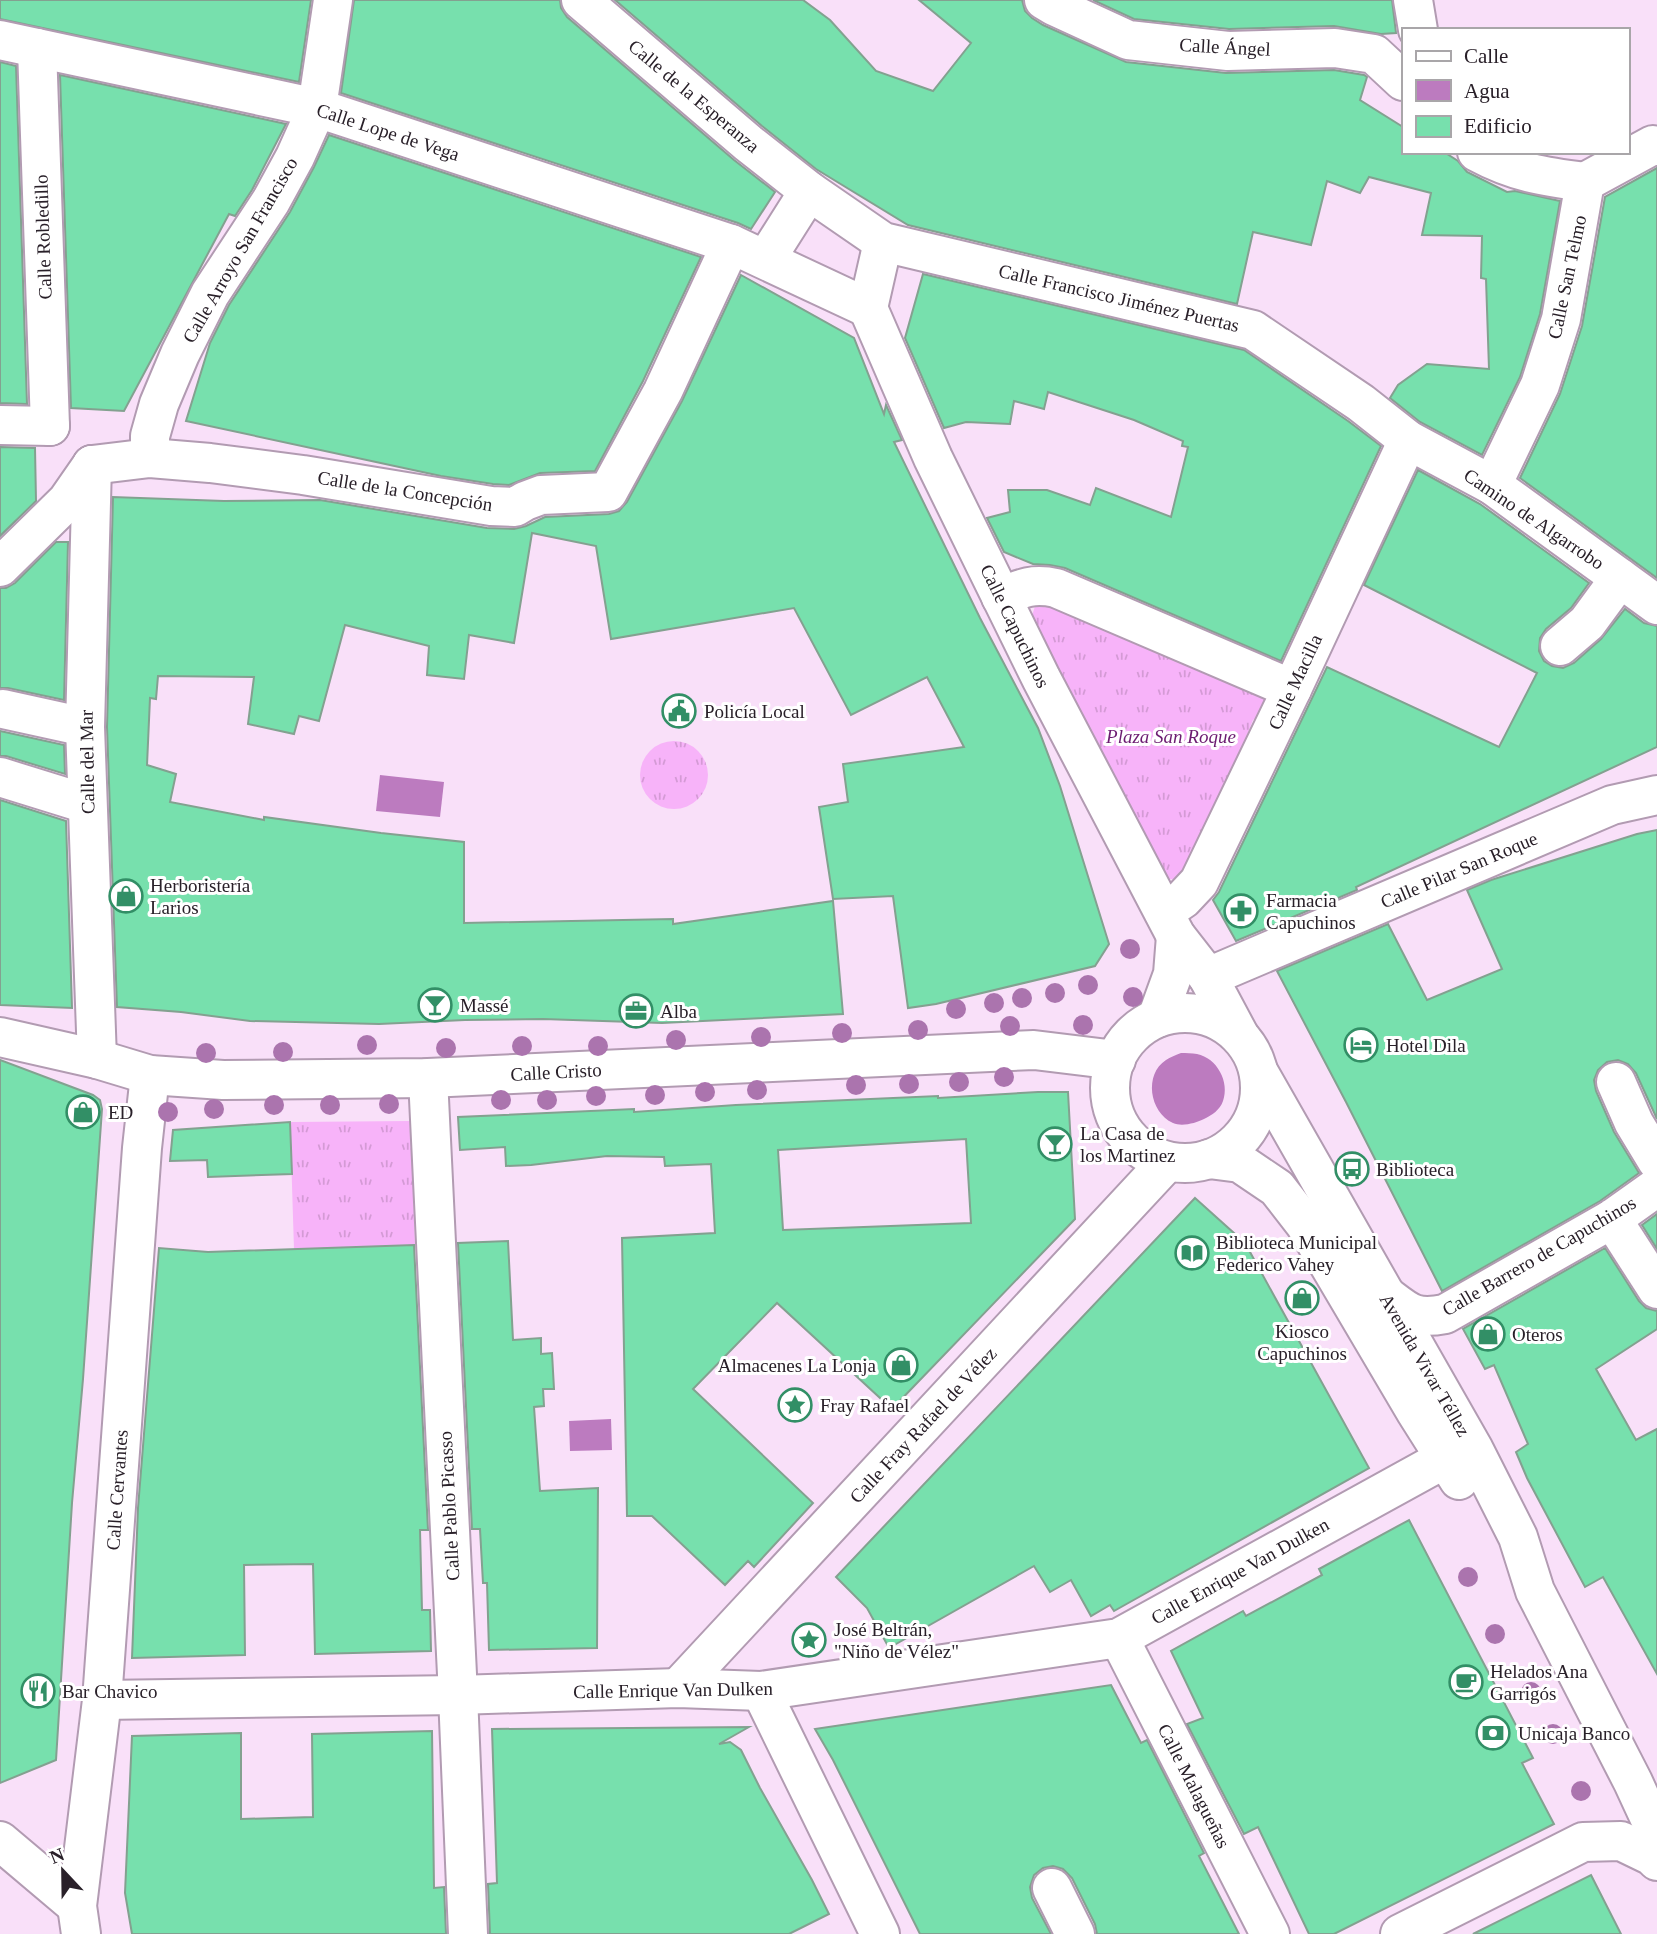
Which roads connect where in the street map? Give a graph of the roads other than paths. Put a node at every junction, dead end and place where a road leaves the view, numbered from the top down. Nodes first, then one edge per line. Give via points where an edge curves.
1 (333, 0) edge
2 (581, 0) edge
3 (1044, 0) edge
4 (1413, 0) edge
5 (1418, 28) edge
6 (0, 40) edge
7 (37, 48) junction
8 (1402, 80) edge
9 (317, 108) junction
10 (1646, 145) edge
11 (1481, 154) edge
12 (1586, 182) junction
13 (809, 191) junction
14 (883, 242) junction
15 (731, 244) junction
16 (766, 259) junction
17 (869, 308) junction
18 (0, 425) edge
19 (50, 426) junction
20 (1408, 440) junction
21 (150, 458) junction
22 (92, 465) junction
23 (1492, 485) junction
24 (0, 567) edge
25 (1620, 578) junction
26 (1001, 597) junction
27 (1657, 605) edge
28 (1560, 646) dead end
29 (1292, 689) junction
30 (3, 709) dead end
31 (85, 727) junction
32 (0, 777) edge
33 (1657, 795) edge
34 (87, 804) junction
35 (1170, 924) junction
36 (1208, 978) junction
37 (1157, 1018) junction
38 (1239, 1035) junction
39 (0, 1037) edge
40 (97, 1059) junction
41 (1116, 1060) junction
42 (1259, 1073) junction
43 (150, 1075) junction
44 (428, 1078) junction
45 (1616, 1082) dead end
46 (1209, 1159) junction
47 (1167, 1161) junction
48 (1657, 1161) edge
49 (1657, 1187) edge
50 (1612, 1219) junction
51 (1657, 1289) edge
52 (1384, 1294) junction
53 (1446, 1458) junction
54 (1535, 1591) junction
55 (1119, 1638) junction
56 (678, 1688) junction
57 (761, 1691) junction
58 (458, 1695) junction
59 (102, 1700) junction
60 (1657, 1833) edge
61 (0, 1841) edge
62 (1657, 1861) edge
63 (1052, 1888) dead end
64 (79, 1920) edge
65 (876, 1933) edge
66 (468, 1934) edge
67 (1075, 1934) edge
68 (1270, 1934) edge
69 (1400, 1934) edge

1 - 9 street, Calle Arroyo San Francisco
2 - 13 street, Calle de la Esperanza
3 - 8 street, Calle Ángel via 1128,40 1228,51 1335,48 1374,54
4 - 5 street
6 - 7 street, Calle Lope de Vega
7 - 9 street, Calle Lope de Vega
7 - 19 street, Calle Robledillo
9 - 15 street, Calle Lope de Vega
9 - 21 street, Calle Arroyo San Francisco via 271,201 211,295 180,354 156,415
10 - 12 street
11 - 12 street via 1539,176
12 - 23 street, Calle San Telmo via 1561,319 1541,385
13 - 14 street, Calle de la Esperanza
13 - 16 street
14 - 17 street
14 - 20 street, Calle Francisco Jiménez Puertas via 1253,330
15 - 16 street, Calle Lope de Vega
15 - 21 street, Calle de la Concepción via 663,391 608,492 541,495 515,507 491,506 257,468
16 - 17 street, Calle Lope de Vega
17 - 26 street, Calle Capuchinos via 933,458
18 - 19 street
19 - 22 street
20 - 23 street, Camino de Algarrobo
20 - 29 street, Calle Macilla
21 - 22 street, Calle de la Concepción
22 - 24 street via 67,501
22 - 31 street, Calle del Mar
23 - 25 street, Camino de Algarrobo
25 - 27 street, Camino de Algarrobo
25 - 28 street via 1587,623
26 - 29 street via 1040,585 1056,588
26 - 35 street, Calle Capuchinos
29 - 35 street, Calle Macilla via 1199,882 1183,898
30 - 31 street
31 - 34 street, Calle del Mar
32 - 34 street
33 - 36 street, Calle Pilar San Roque via 1612,805
34 - 40 street, Calle del Mar
35 - 36 street, Calle Capuchinos
35 - 37 street via 1173,974
36 - 38 street
37 - 38 street via 1200,1014
37 - 41 street via 1125,1042
38 - 42 street via 1253,1052
39 - 40 street, Calle Cristo
40 - 43 street, Calle Cristo
41 - 44 street, Calle Cristo via 1034,1050
41 - 47 street via 1110,1084 1113,1109 1124,1132 1142,1149
42 - 46 street via 1260,1095 1244,1134
42 - 52 street, Avenida Vivar Téllez
43 - 44 street, Calle Cristo via 223,1080
43 - 59 street, Calle Cervantes
44 - 58 street, Calle Pablo Picasso
45 - 48 street
46 - 47 street
46 - 53 street, Avenida Vivar Téllez via 1240,1163 1277,1188 1305,1224
47 - 56 street, Calle Fray Rafael de Vélez
49 - 50 street, Calle Barrero de Capuchinos
50 - 51 street
50 - 52 street, Calle Barrero de Capuchinos via 1445,1314 1425,1318 1407,1312
52 - 54 street, Avenida Vivar Téllez via 1513,1526
53 - 54 street, Avenida Vivar Téllez via 1499,1545
53 - 55 street, Calle Enrique Van Dulken
54 - 60 street, Avenida Vivar Téllez
55 - 57 street, Calle Enrique Van Dulken
55 - 68 street, Calle Malagueñas
56 - 57 street, Calle Enrique Van Dulken
56 - 58 street, Calle Enrique Van Dulken
57 - 65 street
58 - 59 street, Calle Enrique Van Dulken
58 - 66 street, Calle Pablo Picasso
59 - 64 street, Calle Cervantes
61 - 64 street
62 - 69 street via 1621,1841 1583,1842
63 - 67 street

